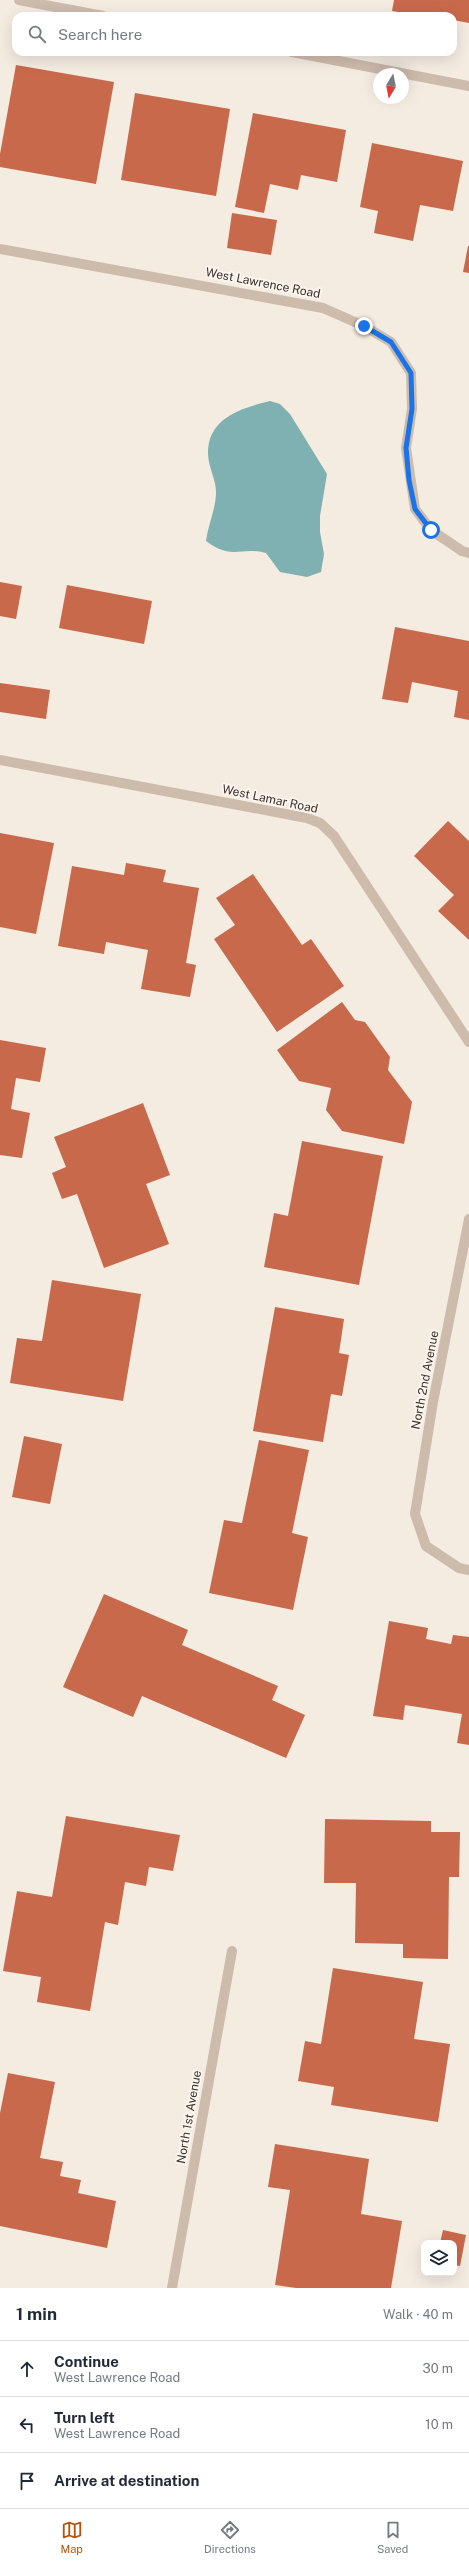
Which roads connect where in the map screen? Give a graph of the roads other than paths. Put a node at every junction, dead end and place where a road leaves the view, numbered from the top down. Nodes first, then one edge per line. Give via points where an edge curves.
1 (19, 0) edge
2 (82, 12) edge
3 (313, 56) edge
4 (469, 86) edge
5 (0, 249) edge
6 (469, 553) edge
7 (0, 760) edge
8 (469, 1042) edge
9 (469, 1219) edge
10 (469, 1570) edge
11 (232, 1951) dead end
12 (172, 2288) edge

1 - 2 street
3 - 4 street
5 - 6 street, West Lawrence Road via 322,308 364,326 391,342 411,373 412,409 406,448 415,509 431,530
7 - 8 street, West Lamar Road via 307,818 320,823 334,836
9 - 10 street, North 2nd Avenue via 433,1402 415,1514 426,1546 459,1568
11 - 12 street, North 1st Avenue

